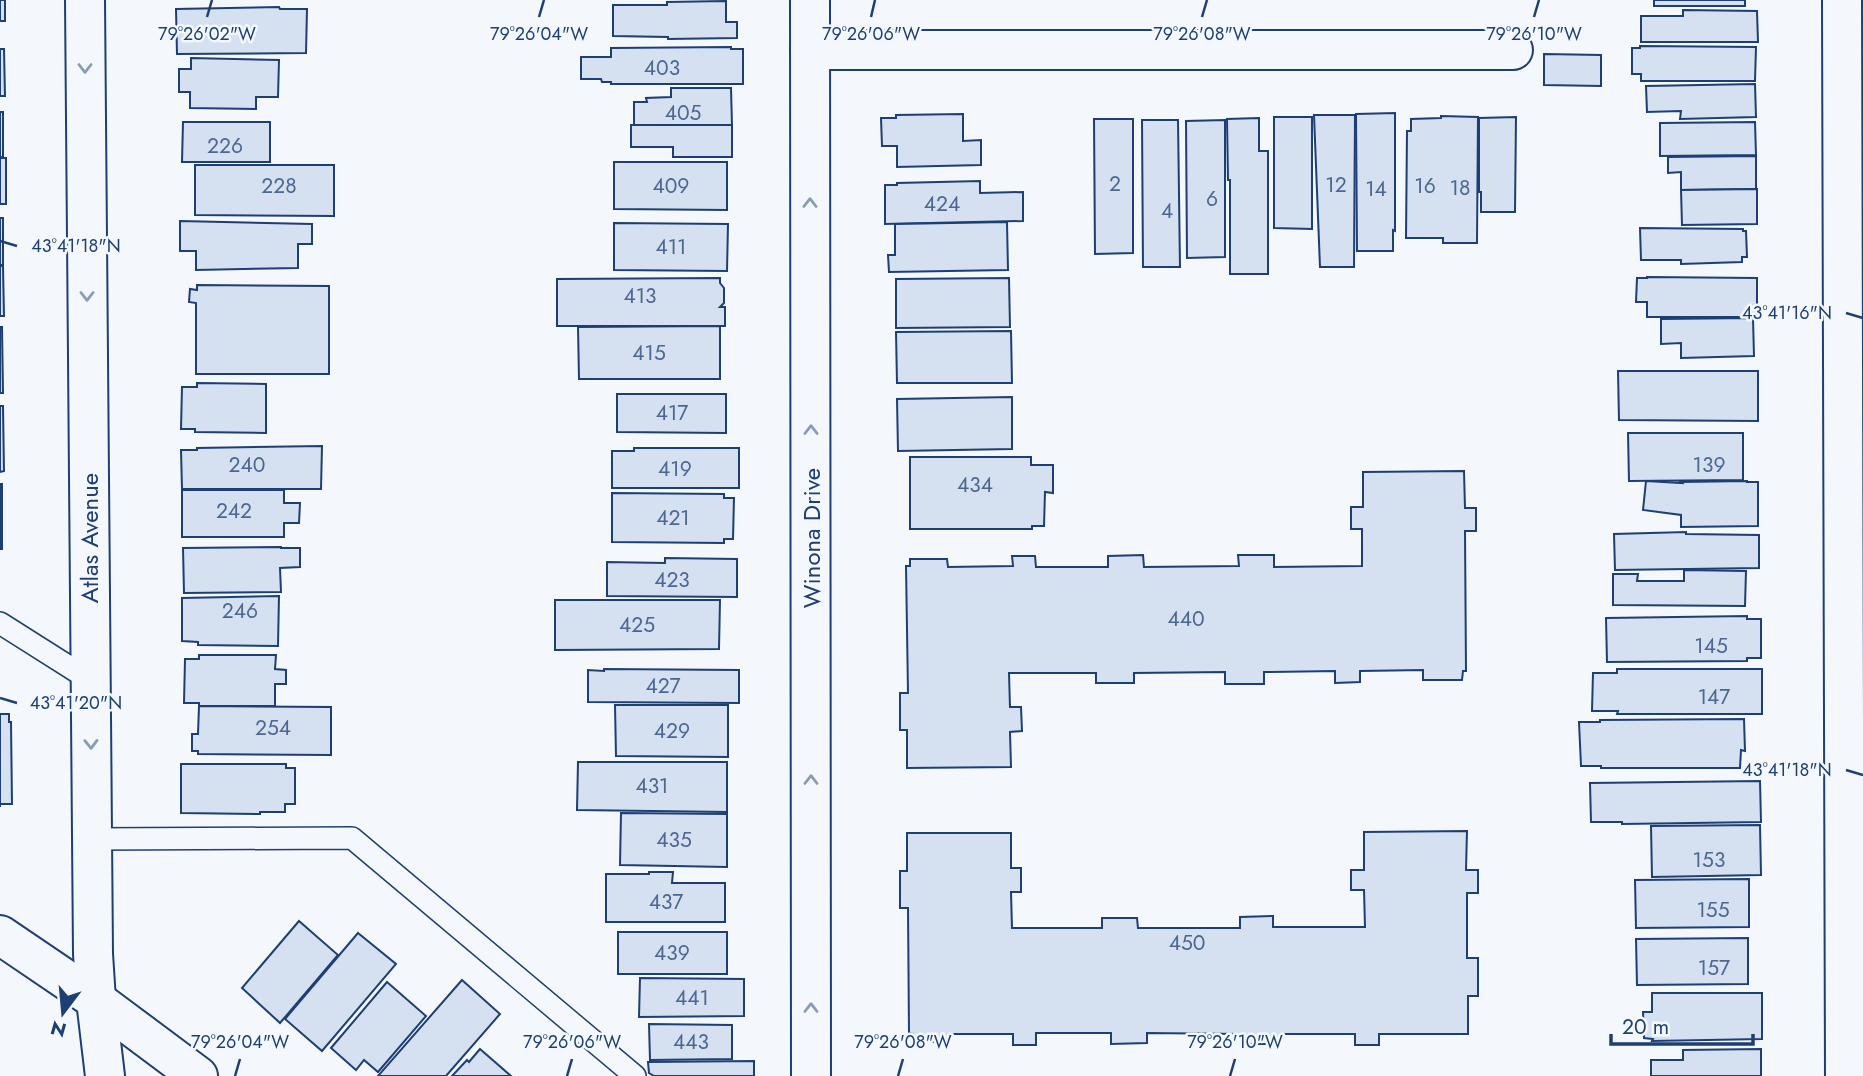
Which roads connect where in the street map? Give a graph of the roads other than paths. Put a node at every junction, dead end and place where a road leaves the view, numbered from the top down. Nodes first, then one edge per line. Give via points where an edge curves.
1 (85, 0) edge
2 (810, 0) edge
3 (1842, 0) edge
4 (810, 50) junction
5 (1513, 50) dead end
6 (0, 623) edge
7 (90, 680) junction
8 (92, 839) junction
9 (0, 935) edge
10 (96, 1000) junction
11 (104, 1076) edge
12 (198, 1076) edge
13 (635, 1076) edge
14 (811, 1076) edge
15 (1846, 1076) edge

1 -> 7 street, Atlas Avenue
2 - 4 street, Winona Drive
3 - 15 street
4 - 5 street
14 -> 4 street, Winona Drive
6 - 7 lane
7 -> 8 street, Atlas Avenue
8 - 10 street, Atlas Avenue
8 - 13 lane via 352,838
9 - 10 street
10 - 11 street, Atlas Avenue
10 - 12 street

